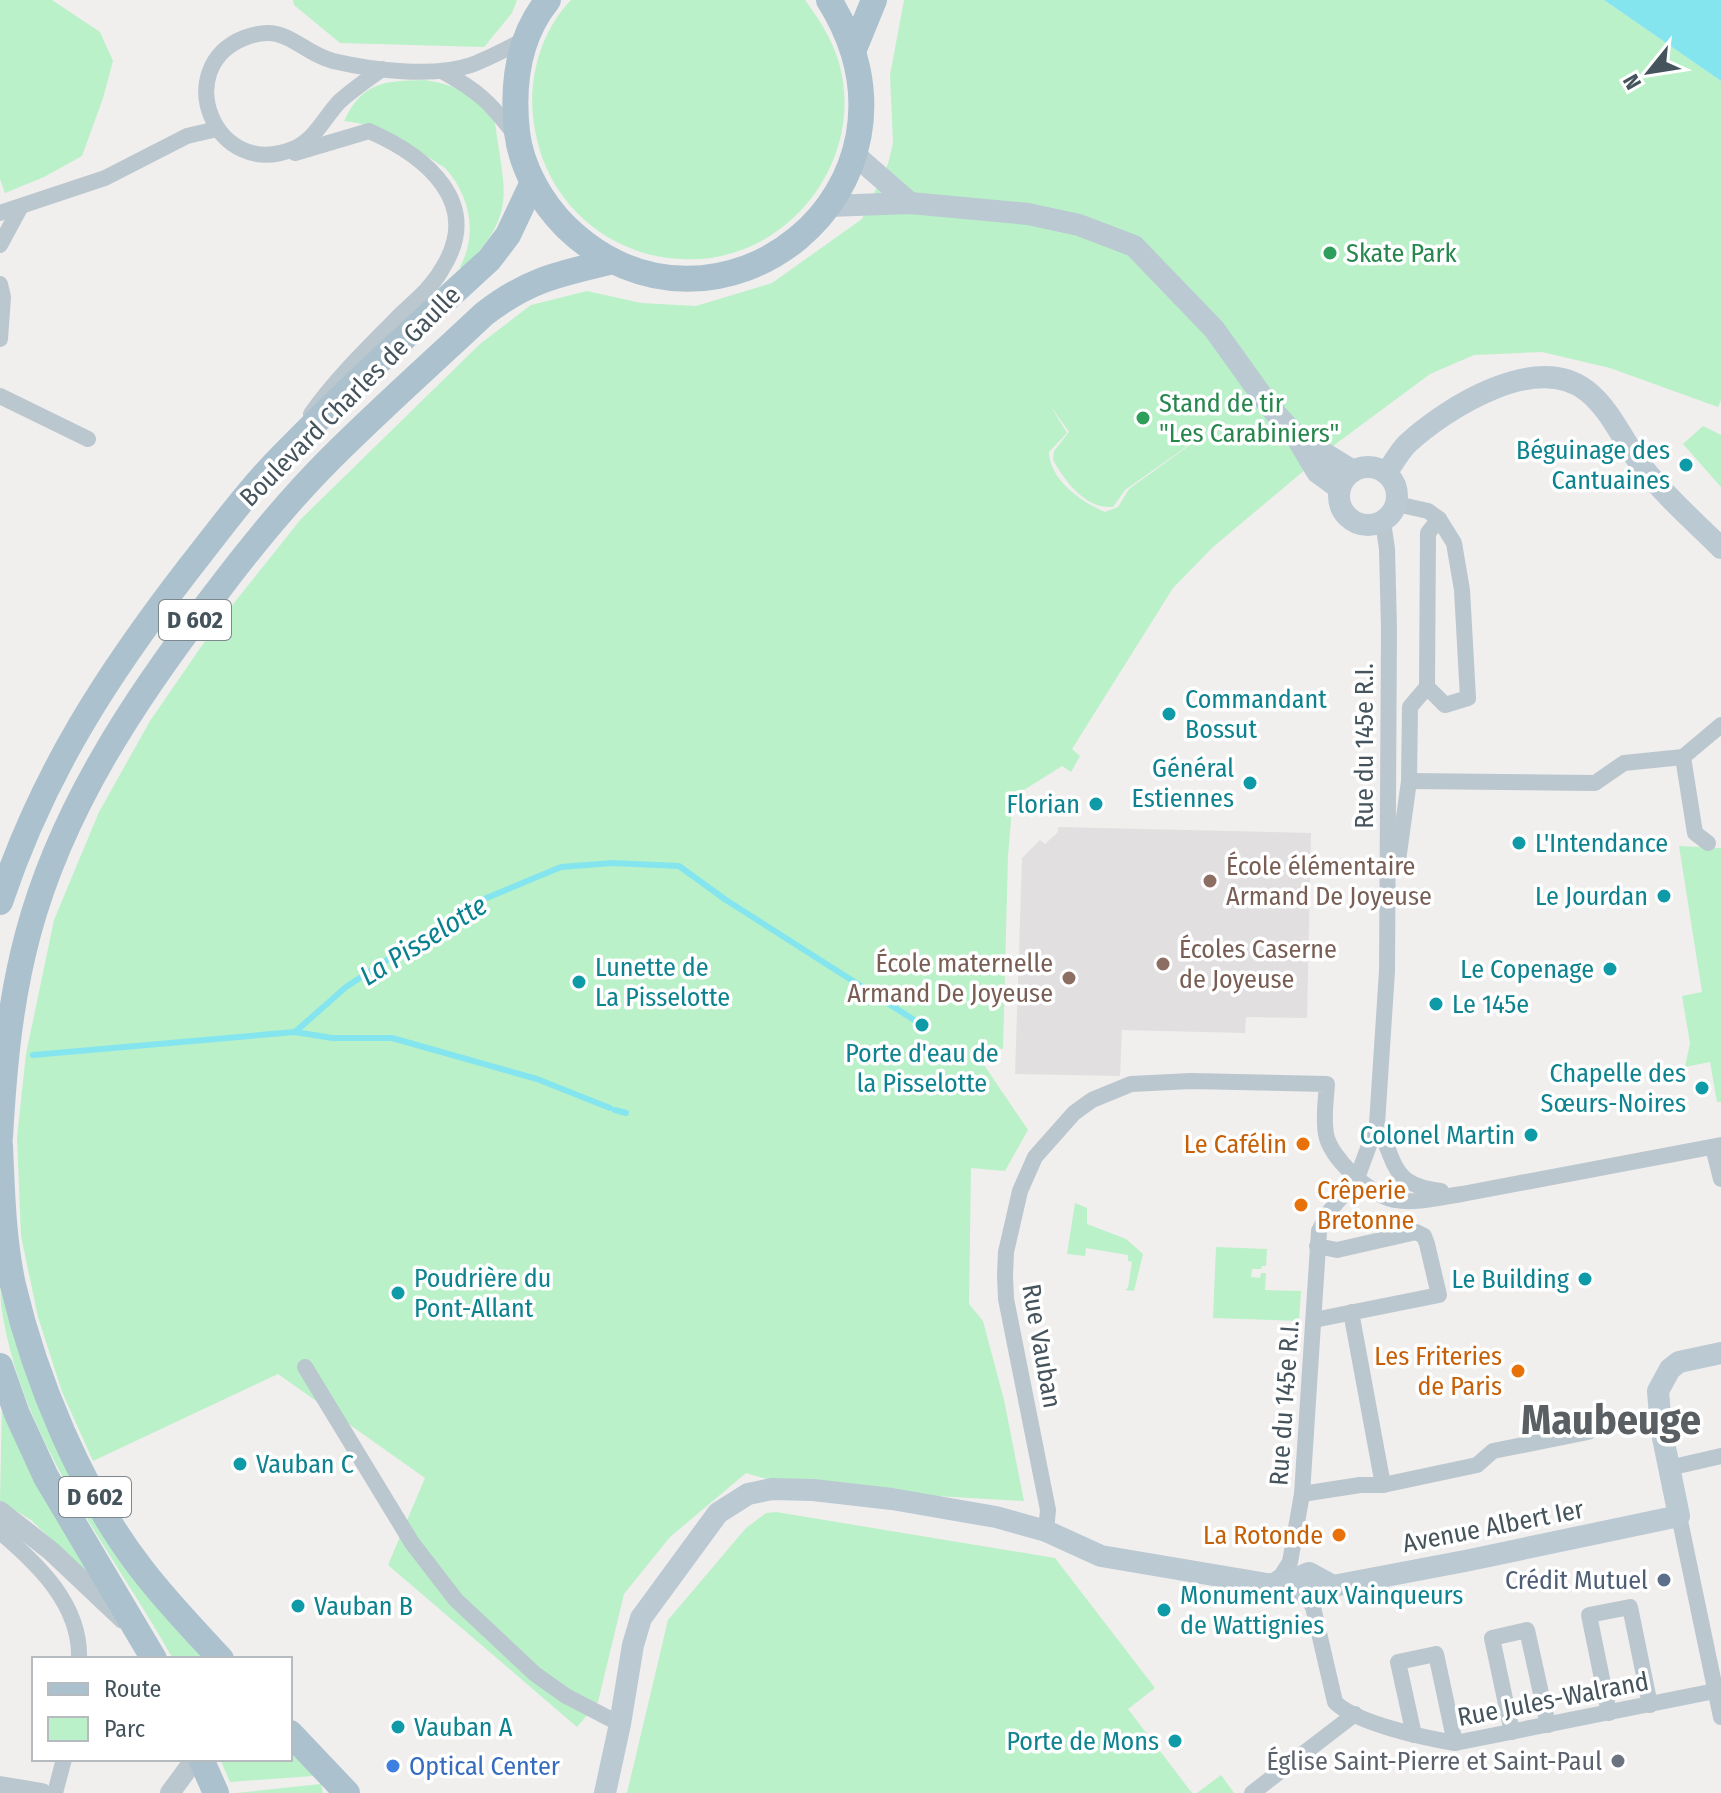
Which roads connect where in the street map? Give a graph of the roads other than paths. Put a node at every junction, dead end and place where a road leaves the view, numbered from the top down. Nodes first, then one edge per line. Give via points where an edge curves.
1 (548, 0) edge
2 (829, 0) edge
3 (874, 0) edge
4 (526, 39) junction
5 (854, 49) junction
6 (382, 69) junction
7 (442, 71) junction
8 (217, 129) junction
9 (517, 138) junction
10 (278, 155) junction
11 (855, 155) junction
12 (533, 182) junction
13 (910, 203) junction
14 (829, 206) junction
15 (20, 208) junction
16 (0, 213) edge
17 (0, 245) edge
18 (613, 261) junction
19 (0, 284) edge
20 (0, 339) edge
21 (0, 396) edge
22 (88, 439) dead end
23 (282, 456) junction
24 (1386, 473) junction
25 (1346, 480) junction
26 (1390, 513) junction
27 (1439, 519) junction
28 (1721, 548) edge
29 (1427, 687) junction
30 (1721, 725) edge
31 (1683, 757) junction
32 (1409, 781) junction
33 (1708, 843) dead end
34 (0, 902) edge
35 (1387, 971) junction
36 (1377, 1124) junction
37 (0, 1137) edge
38 (0, 1145) edge
39 (1717, 1146) edge
40 (1357, 1178) junction
41 (1721, 1179) edge
42 (1462, 1194) junction
43 (1317, 1246) junction
44 (1351, 1312) junction
45 (1314, 1320) junction
46 (1721, 1353) edge
47 (0, 1366) edge
48 (305, 1367) dead end
49 (1588, 1432) dead end
50 (1721, 1456) edge
51 (1669, 1468) junction
52 (1383, 1485) junction
53 (1302, 1494) junction
54 (0, 1511) edge
55 (1679, 1516) junction
56 (1046, 1531) junction
57 (0, 1532) edge
58 (1292, 1547) junction
59 (1269, 1584) junction
60 (1314, 1589) junction
61 (140, 1634) junction
62 (79, 1657) edge
63 (153, 1657) edge
64 (219, 1657) edge
65 (1715, 1691) junction
66 (1650, 1705) junction
67 (1609, 1713) junction
68 (1355, 1714) junction
69 (1721, 1717) edge
70 (620, 1724) junction
71 (1548, 1725) junction
72 (1512, 1732) junction
73 (292, 1735) edge
74 (1414, 1735) junction
75 (1455, 1743) junction
76 (63, 1761) edge
77 (196, 1761) edge
78 (199, 1761) edge
79 (611, 1770) junction
80 (0, 1786) edge
81 (42, 1793) edge
82 (55, 1793) edge
83 (170, 1793) edge
84 (216, 1793) edge
85 (347, 1793) edge
86 (596, 1793) edge
87 (605, 1793) edge
88 (1252, 1793) edge

1 - 4 main road
2 - 5 main road
3 - 5 main road
4 - 7 street via 469,65
4 - 9 main road via 517,71
5 - 11 main road via 863,102
6 - 7 street
6 - 8 street via 319,56 295,40 266,33 237,41 214,65 206,91
6 - 10 street via 351,91 305,142
7 - 9 street via 492,104
8 - 10 street via 243,151
8 - 15 street via 187,136 126,169
9 - 12 main road
10 - 23 street via 369,131 437,174 456,212 452,250 431,286 331,385
11 - 13 main road
11 - 14 main road
12 - 18 main road via 559,220
12 - 23 main road, Boulevard Charles de Gaulle / D 602 via 508,235 489,260
13 - 14 main road
13 - 25 main road via 1028,214 1079,225 1134,246 1214,329 1317,472
14 - 18 main road via 791,244 744,269 691,278
15 - 16 street
15 - 17 street
18 - 37 main road, Boulevard Charles de Gaulle / D 602 via 532,282 484,314 329,460 250,548 172,650 95,771 42,889 8,1028
19 - 20 street
21 - 22 street
23 - 34 main road, Boulevard Charles de Gaulle / D 602 via 214,536 98,693 55,770
24 - 25 main road via 1365,467
24 - 26 main road via 1394,482
24 - 28 main road via 1405,446 1468,399 1528,380 1566,380 1602,405 1658,486
25 - 26 main road via 1339,500 1351,520 1372,526
26 - 27 street via 1428,511
26 - 35 street, Rue du 145e R.I.
27 - 29 street via 1428,533
27 - 29 street via 1454,543 1462,590 1468,698 1445,705
29 - 32 street, Rue du 145e R.I. via 1410,707
30 - 31 street
31 - 32 street via 1624,763 1595,783
31 - 33 street via 1695,833
32 - 35 street, Rue du 145e R.I.
35 - 36 street, Rue du 145e R.I.
36 - 40 street, Rue du 145e R.I.
36 - 42 street via 1404,1179 1417,1188
38 - 64 main road, D 602 via 13,1282 57,1420 92,1491 139,1566
39 - 41 street
39 - 42 street
40 - 42 street via 1395,1200
40 - 43 street, Rue du 145e R.I. via 1329,1212
40 - 56 street, Rue Vauban via 1326,1136 1327,1084 1131,1084 1074,1113 1035,1157 1020,1191 1005,1275 1048,1510
43 - 44 street via 1337,1250 1416,1232 1424,1236 1439,1295
43 - 45 street, Rue du 145e R.I.
44 - 45 street
44 - 52 street
45 - 53 street, Rue du 145e R.I.
46 - 51 main road via 1679,1362 1663,1379 1658,1405
47 - 61 main road, D 602 via 46,1477
48 - 70 street via 412,1543 456,1600 535,1674
49 - 52 street via 1493,1451 1477,1465
50 - 51 street
51 - 55 main road
52 - 53 street
53 - 58 street, Rue du 145e R.I.
54 - 61 street
55 - 60 main road, Avenue Albert Ier
55 - 65 street
56 - 59 main road via 1101,1556
56 - 70 main road via 996,1517 838,1492 772,1489 748,1494 718,1513 641,1618
57 - 62 street via 33,1560 69,1611
58 - 59 street, Rue du 145e R.I. via 1286,1569
58 - 60 street
59 - 60 main road, Avenue Albert Ier
60 - 68 street via 1332,1696
61 - 63 main road, D 602
65 - 66 street, Rue Jules-Walrand
65 - 69 street
66 - 67 street, Rue Jules-Walrand
66 - 67 street via 1630,1607 1589,1615
67 - 71 street, Rue Jules-Walrand
68 - 74 street, Rue Jules-Walrand
68 - 88 street
70 - 79 main road
71 - 72 street, Rue Jules-Walrand
71 - 72 street via 1527,1630 1492,1638
72 - 75 street, Rue Jules-Walrand
73 - 85 main road
74 - 75 street, Rue Jules-Walrand
74 - 75 street via 1398,1662 1436,1654
76 - 82 street
77 - 83 street
78 - 84 main road
79 - 86 main road
79 - 87 main road
80 - 81 street

